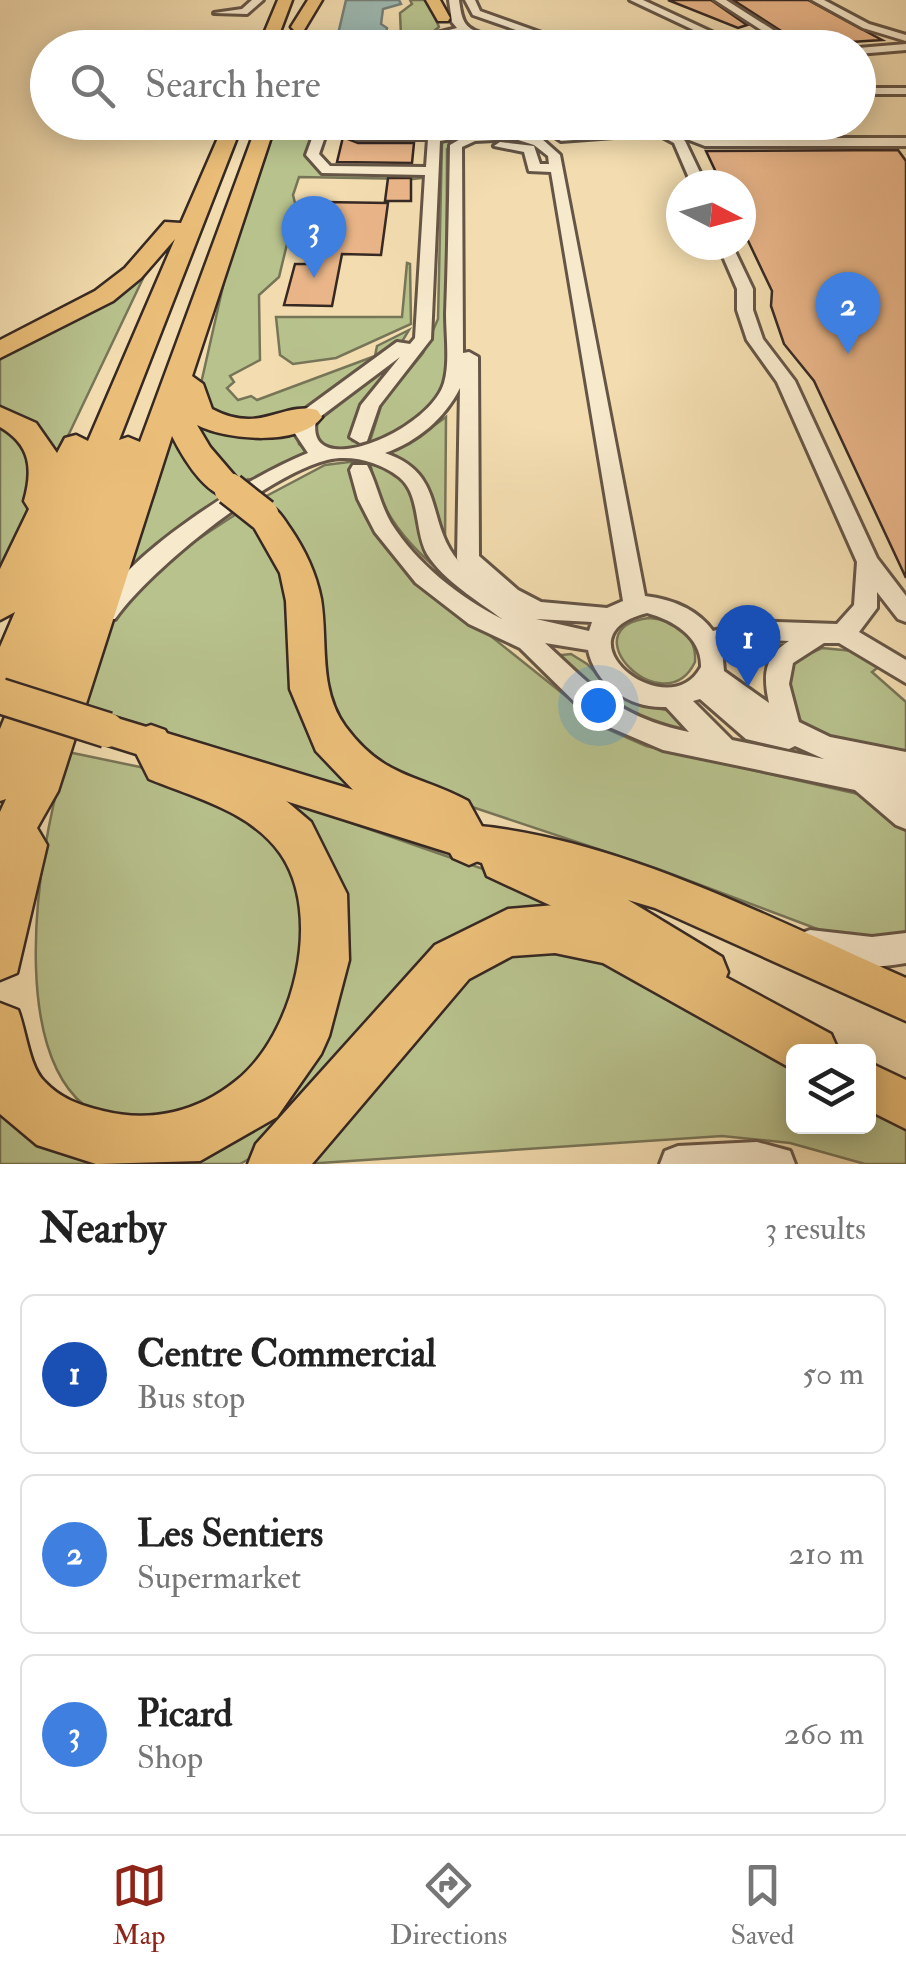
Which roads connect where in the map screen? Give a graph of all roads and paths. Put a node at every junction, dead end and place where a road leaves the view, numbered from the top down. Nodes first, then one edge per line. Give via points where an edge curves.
1 (258, 0) edge
2 (285, 0) edge
3 (298, 0) edge
4 (312, 0) edge
5 (433, 0) edge
6 (444, 0) edge
7 (454, 0) edge
8 (470, 0) edge
9 (635, 0) edge
10 (720, 0) edge
11 (817, 0) edge
12 (244, 12) junction
13 (219, 13) dead end
14 (506, 23) junction
15 (444, 25) junction
16 (238, 28) dead end
17 (273, 30) edge
18 (286, 30) edge
19 (299, 30) edge
20 (440, 30) edge
21 (456, 30) edge
22 (467, 30) edge
23 (505, 30) edge
24 (526, 30) edge
25 (699, 30) edge
26 (768, 30) edge
27 (906, 38) edge
28 (906, 49) edge
29 (876, 52) edge
30 (876, 91) edge
31 (906, 91) edge
32 (214, 140) edge
33 (227, 140) edge
34 (243, 140) edge
35 (261, 140) edge
36 (317, 140) edge
37 (434, 140) edge
38 (461, 140) edge
39 (526, 140) edge
40 (555, 140) edge
41 (675, 140) edge
42 (695, 140) edge
43 (742, 142) joint
44 (906, 142) edge
45 (555, 161) junction
46 (692, 170) edge
47 (432, 171) junction
48 (173, 227) junction
49 (732, 260) edge
50 (214, 279) junction
51 (427, 324) junction
52 (0, 350) edge
53 (188, 384) junction
54 (0, 416) edge
55 (307, 417) junction
56 (361, 453) junction
57 (324, 454) junction
58 (34, 530) junction
59 (868, 562) junction
60 (635, 605) junction
61 (0, 606) edge
62 (906, 614) edge
63 (608, 618) junction
64 (831, 634) junction
65 (528, 641) junction
66 (710, 642) junction
67 (88, 648) junction
68 (599, 650) junction
69 (906, 673) edge
70 (705, 679) junction
71 (0, 694) edge
72 (672, 697) junction
73 (797, 733) junction
74 (129, 736) junction
75 (727, 752) junction
76 (906, 764) edge
77 (858, 777) junction
78 (18, 787) edge
79 (906, 788) edge
80 (906, 816) edge
81 (469, 843) junction
82 (0, 870) edge
83 (778, 940) junction
84 (906, 948) edge
85 (0, 956) edge
86 (906, 1000) edge
87 (0, 1028) edge
88 (801, 1044) edge
89 (805, 1044) edge
90 (876, 1089) edge
91 (906, 1106) edge
92 (276, 1164) edge
93 (678, 1164) edge
94 (777, 1164) edge

1 - 12 street
2 - 17 highway
3 - 18 highway
4 - 19 highway
5 - 15 highway
6 - 15 street
7 - 22 street via 457,22
8 - 14 street via 472,11
9 - 25 street
10 - 26 street
11 - 27 street
12 - 13 street
12 - 16 street
14 - 23 street
14 - 24 street
15 - 20 street
15 - 21 street
28 - 29 street
30 - 31 street
32 - 48 highway
33 - 71 highway
34 - 78 highway
35 - 50 highway
36 - 47 street via 312,155 327,170
37 - 47 street
38 - 56 street via 454,149 454,381 424,424
39 - 45 street via 538,142
40 - 45 street
41 - 46 street
42 - 43 street via 716,149 743,148
43 - 44 street
45 - 60 street
45 - 63 street via 534,168 530,149 468,148 468,559 537,610
47 - 51 street
48 - 52 highway via 104,296
48 - 58 highway
49 - 59 street via 754,340 786,381
50 - 53 highway via 220,284
50 - 67 highway
51 - 55 street
51 - 56 street via 423,339 370,405
53 - 55 highway via 199,414 228,427 258,431
53 - 81 highway, bridge via 181,394 182,426 197,454 263,515 286,546 300,583 303,672 324,728 368,778 453,816
54 - 58 highway via 24,426 45,457
55 - 57 street via 310,446
56 - 57 street
56 - 65 street via 363,490 381,529 410,565 478,616
56 - 68 street via 407,470 420,484 441,560 534,631
57 - 67 street via 165,549 124,586
58 - 61 highway
59 - 62 street
59 - 64 street via 865,608
60 - 63 street
60 - 66 street via 673,609
63 - 68 street
64 - 66 street via 749,630
64 - 69 street
64 - 73 street via 782,658 778,684
65 - 68 street
65 - 75 street via 602,712 663,738
66 - 70 street via 713,658
67 - 78 highway
68 - 72 street via 614,678 628,688
70 - 72 street
70 - 73 street via 755,731
71 - 74 main road, bridge
72 - 75 street
73 - 76 street
74 - 81 main road
74 - 87 highway via 164,766 256,802 295,837 324,894 324,960 303,1036 258,1098 200,1134 136,1147 56,1126 18,1094
75 - 77 street
77 - 79 street
77 - 80 street
78 - 82 highway via 22,811
78 - 85 highway via 36,813
81 - 83 main road via 505,846 658,889
81 - 89 main road via 655,936
83 - 84 street via 872,953
83 - 86 main road
88 - 92 highway via 610,940 555,928 508,933 452,962
90 - 91 main road
93 - 94 street

